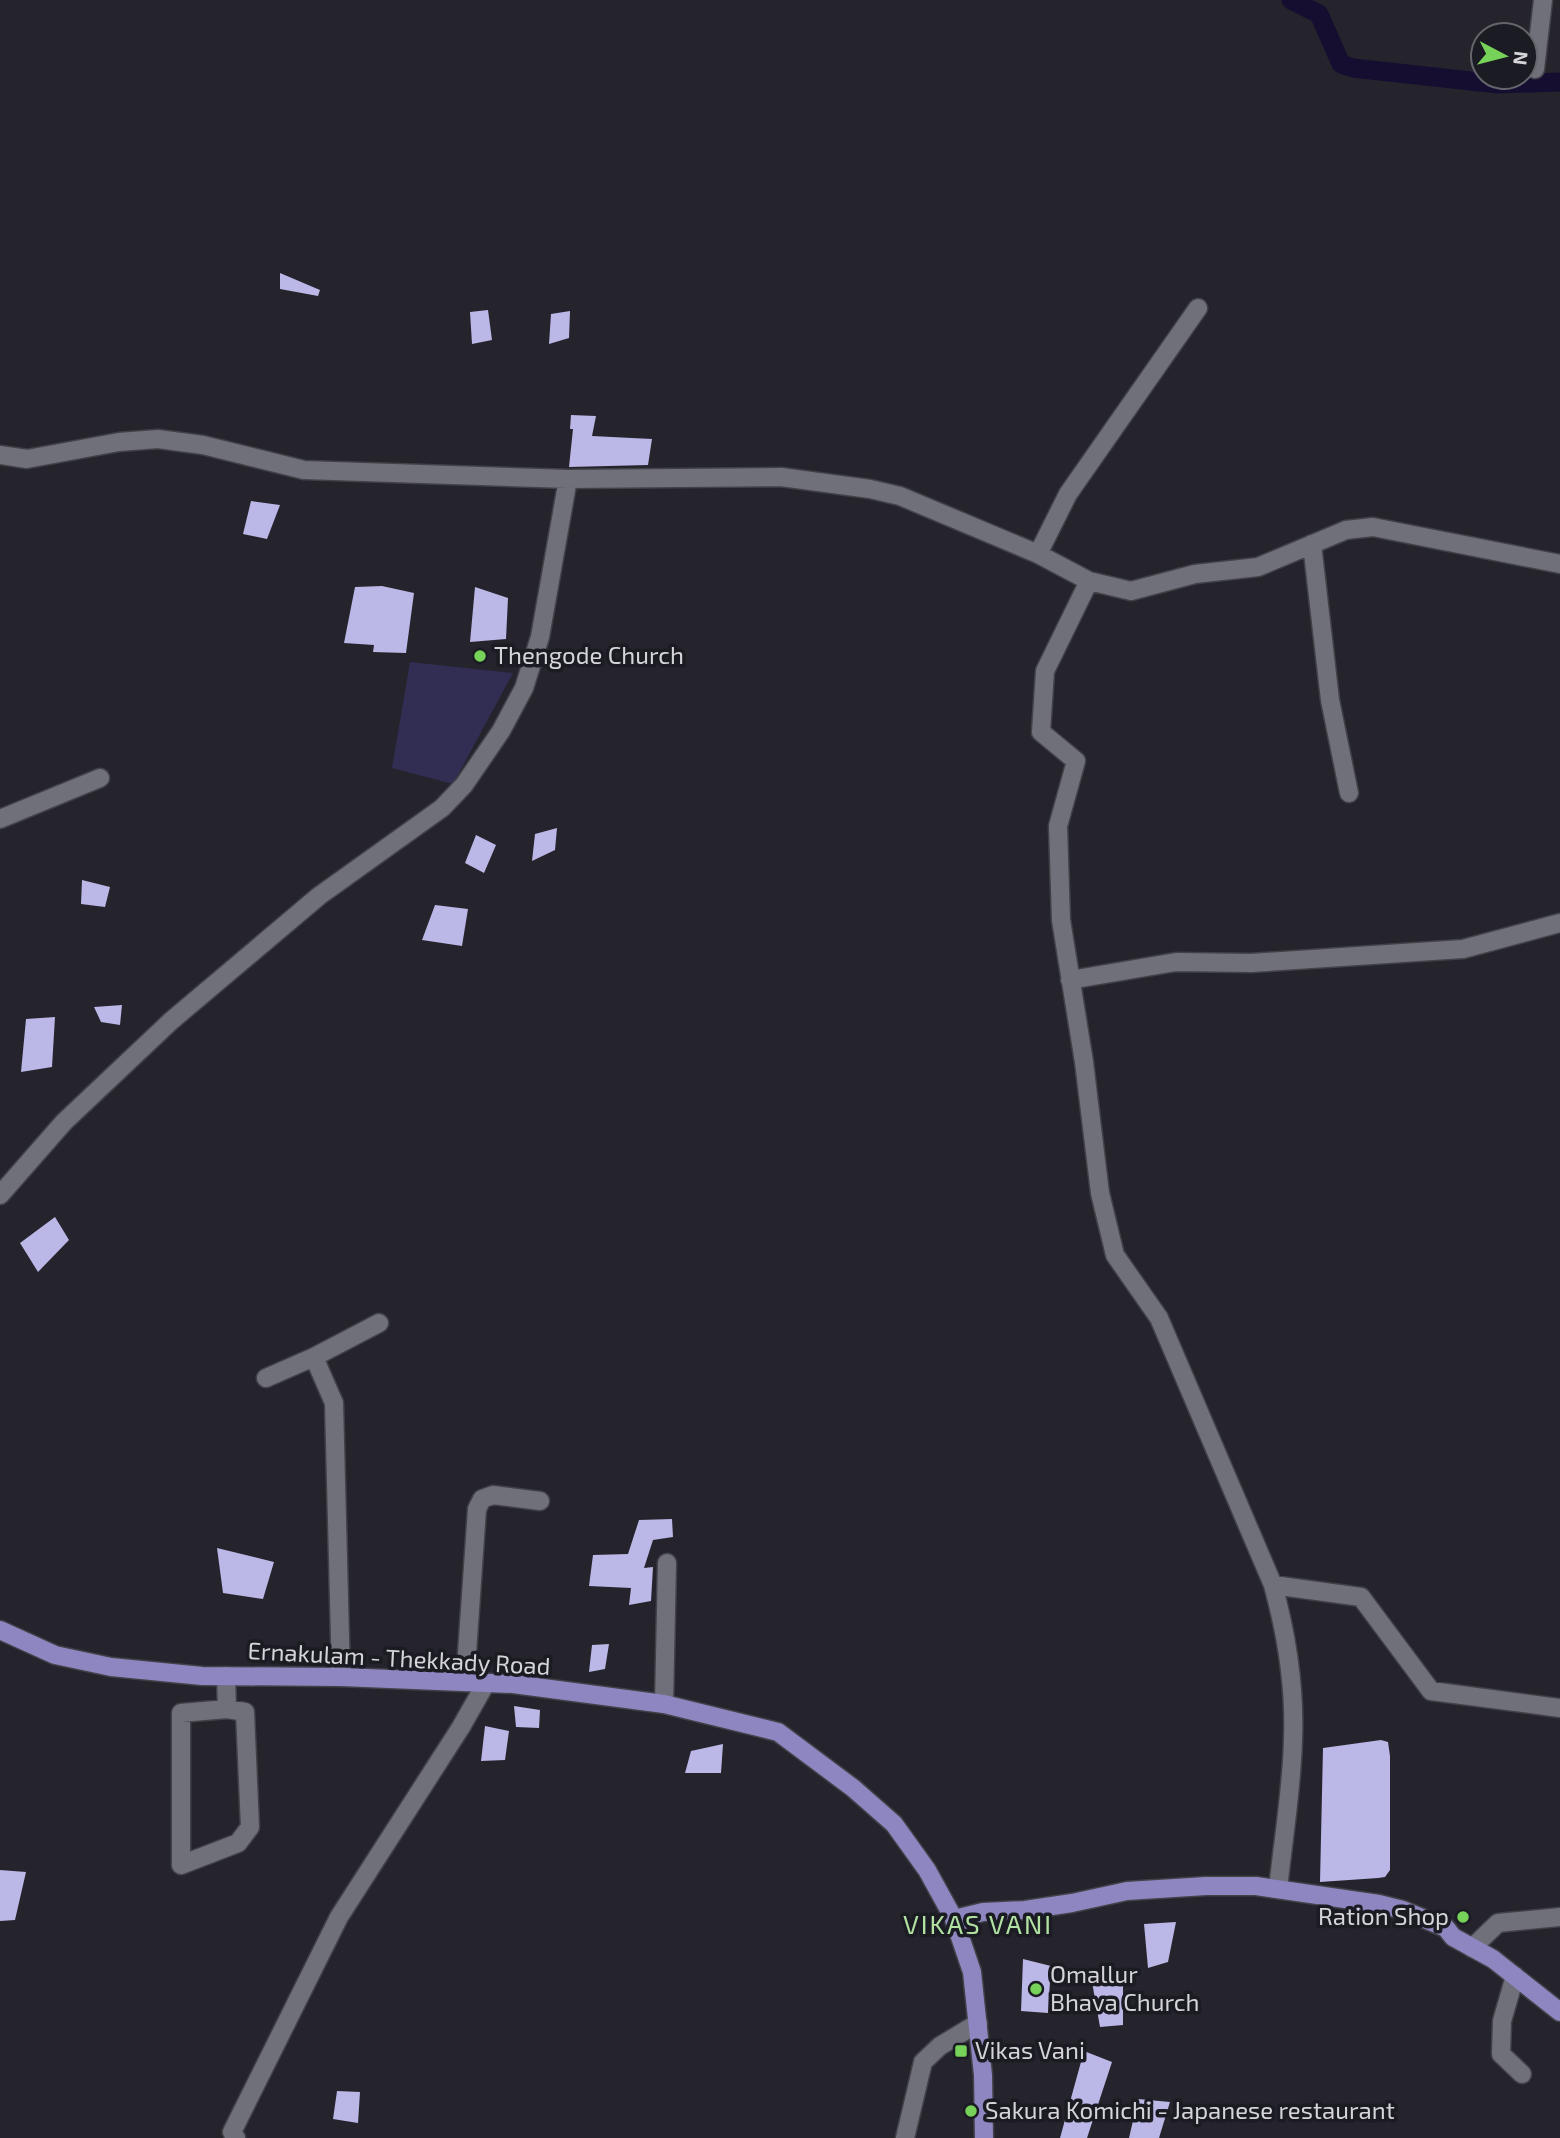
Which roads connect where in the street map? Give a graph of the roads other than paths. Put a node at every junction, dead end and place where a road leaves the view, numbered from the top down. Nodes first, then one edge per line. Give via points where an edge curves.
1 (1544, 0) edge
2 (1539, 38) edge
3 (1198, 308) dead end
4 (0, 455) edge
5 (568, 479) junction
6 (1312, 544) junction
7 (1038, 554) junction
8 (1560, 564) edge
9 (1089, 581) junction
10 (100, 778) dead end
11 (1349, 793) dead end
12 (0, 818) edge
13 (1560, 923) edge
14 (1070, 980) junction
15 (0, 1195) edge
16 (380, 1323) dead end
17 (314, 1357) junction
18 (266, 1378) dead end
19 (540, 1501) dead end
20 (667, 1563) dead end
21 (1273, 1585) junction
22 (0, 1630) edge
23 (226, 1676) junction
24 (341, 1676) junction
25 (465, 1682) junction
26 (486, 1683) junction
27 (664, 1704) junction
28 (1560, 1708) edge
29 (227, 1709) junction
30 (1278, 1889) junction
31 (1560, 1917) edge
32 (954, 1919) junction
33 (1472, 1948) junction
34 (1515, 1976) junction
35 (1560, 2012) edge
36 (978, 2023) junction
37 (1522, 2074) dead end
38 (231, 2136) edge
39 (905, 2138) edge
40 (984, 2138) edge

1 - 2 street
3 - 7 street via 1068,494
4 - 5 street via 27,459 158,439 304,470
5 - 7 street via 781,477 870,489 900,496
5 - 15 street via 540,637 524,688 464,785 442,808 319,896 200,995 64,1122
6 - 8 street via 1346,530 1373,527
6 - 9 street via 1258,567 1195,574 1131,591
6 - 11 street via 1330,701
7 - 9 street
9 - 14 street via 1045,671 1041,732 1076,761 1058,825 1061,920
10 - 12 street
13 - 14 street via 1463,949 1251,963 1176,962
14 - 21 street via 1100,1193 1115,1255 1159,1318
16 - 17 street
17 - 18 street
17 - 24 street via 334,1403
19 - 25 street via 493,1495 482,1499 477,1508
20 - 27 street
21 - 28 street via 1362,1597 1431,1691
21 - 30 street via 1292,1683 1293,1741
22 - 23 main road, Ernakulam - Thekkady Road via 55,1655 111,1667
23 - 24 main road, Ernakulam - Thekkady Road
23 - 29 street
24 - 25 main road, Ernakulam - Thekkady Road
25 - 26 main road, Ernakulam - Thekkady Road
26 - 27 main road, Ernakulam - Thekkady Road
26 - 38 street via 339,1917
27 - 32 main road, Ernakulam - Thekkady Road via 778,1732 894,1824
29 - 29 street via 245,1712 250,1827 238,1843 181,1865 181,1713
30 - 32 main road via 1206,1886 1139,1890
30 - 33 main road via 1403,1910 1446,1928
31 - 33 street via 1498,1923
32 - 36 main road, Ernakulam - Thekkady Road via 972,1972
33 - 34 main road
34 - 35 main road
34 - 37 street via 1502,2021 1501,2054
36 - 39 street via 923,2062
36 - 40 main road, Ernakulam - Thekkady Road

